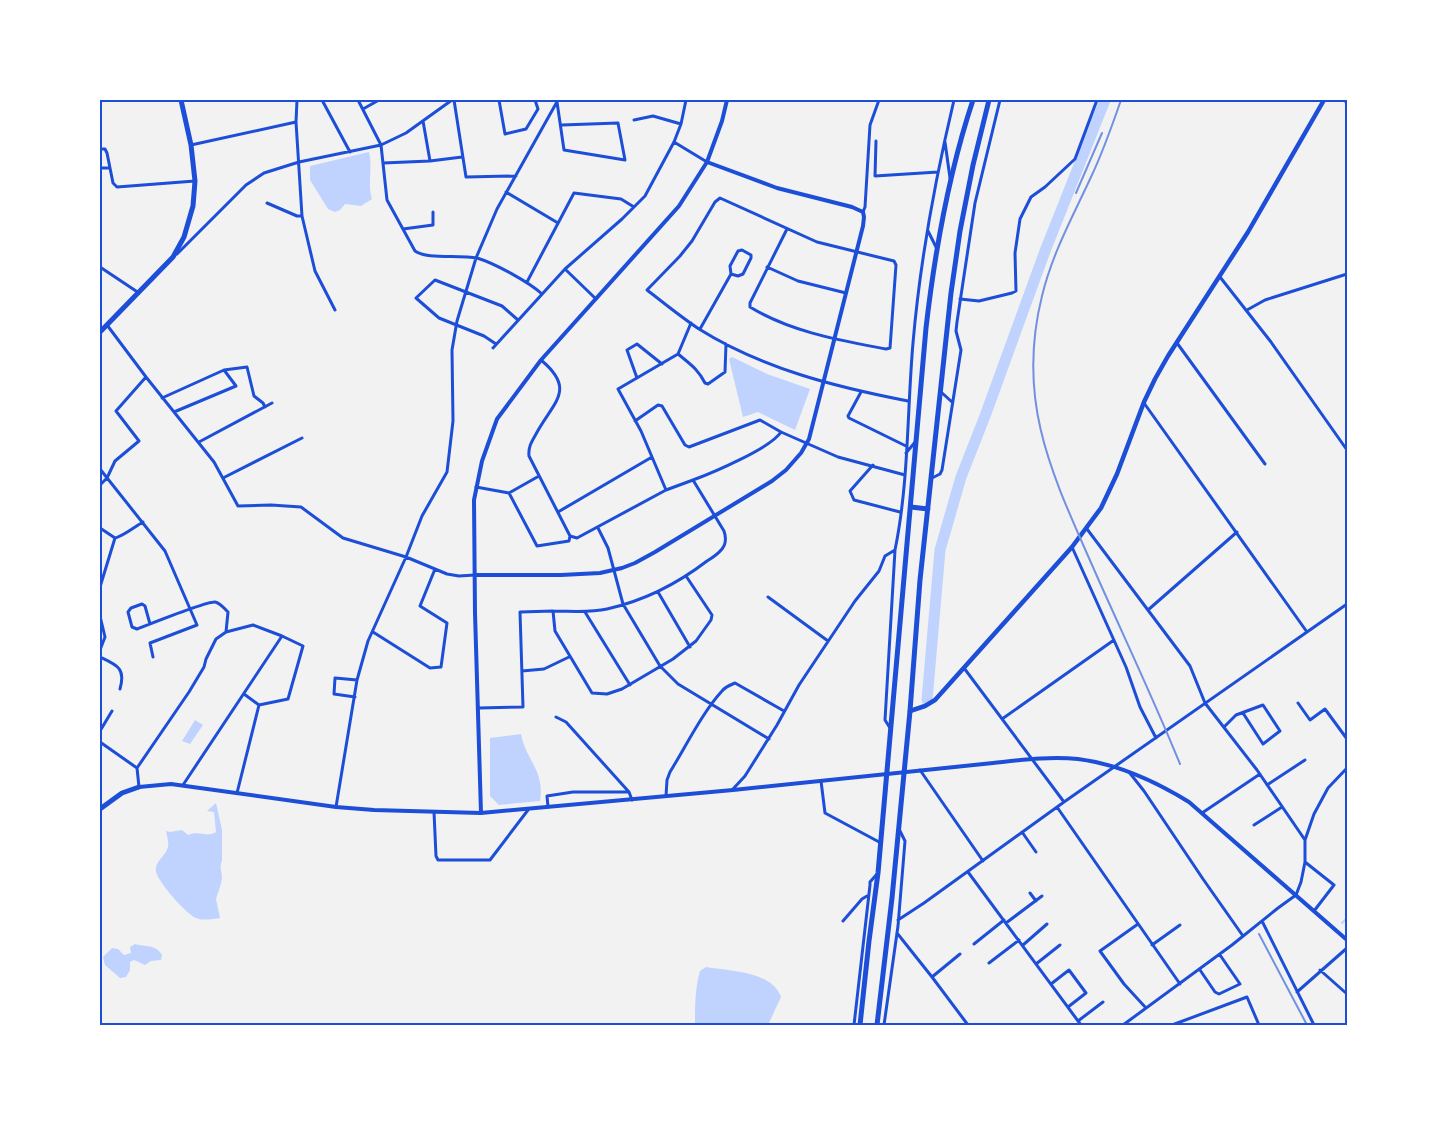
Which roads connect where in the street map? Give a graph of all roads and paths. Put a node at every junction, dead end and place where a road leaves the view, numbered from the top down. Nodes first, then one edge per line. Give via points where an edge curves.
1 (181, 100) edge
2 (297, 100) edge
3 (322, 100) edge
4 (358, 100) edge
5 (379, 100) edge
6 (453, 100) edge
7 (499, 100) edge
8 (535, 100) edge
9 (557, 100) edge
10 (686, 100) edge
11 (727, 100) edge
12 (879, 100) edge
13 (954, 100) edge
14 (973, 100) edge
15 (989, 100) edge
16 (1000, 100) edge
17 (1098, 100) edge
18 (1324, 100) edge
19 (1345, 100) edge
20 (1347, 104) edge
21 (363, 109) junction
22 (634, 120) dead end
23 (423, 121) junction
24 (296, 122) junction
25 (681, 124) junction
26 (562, 125) junction
27 (945, 139) junction
28 (876, 141) dead end
29 (674, 142) junction
30 (190, 145) junction
31 (382, 145) junction
32 (100, 149) edge
33 (350, 152) junction
34 (462, 157) junction
35 (430, 161) junction
36 (298, 162) junction
37 (707, 162) junction
38 (383, 163) junction
39 (100, 168) edge
40 (110, 168) junction
41 (938, 172) junction
42 (516, 176) junction
43 (950, 178) junction
44 (195, 181) junction
45 (506, 192) junction
46 (267, 203) dead end
47 (634, 207) junction
48 (433, 212) dead end
49 (863, 212) junction
50 (302, 216) junction
51 (558, 223) junction
52 (402, 229) junction
53 (787, 229) junction
54 (927, 229) junction
55 (960, 232) junction
56 (968, 239) junction
57 (936, 248) junction
58 (857, 251) junction
59 (173, 257) junction
60 (476, 258) junction
61 (100, 267) edge
62 (767, 267) junction
63 (565, 269) junction
64 (731, 274) junction
65 (1347, 274) edge
66 (1220, 277) junction
67 (527, 282) junction
68 (466, 292) junction
69 (139, 293) junction
70 (846, 293) junction
71 (542, 294) junction
72 (596, 298) junction
73 (960, 299) junction
74 (334, 310) dead end
75 (1246, 310) junction
76 (948, 314) junction
77 (518, 320) junction
78 (957, 322) junction
79 (691, 323) junction
80 (107, 325) junction
81 (456, 325) junction
82 (700, 329) junction
83 (100, 332) edge
84 (834, 338) junction
85 (726, 343) junction
86 (1177, 343) junction
87 (496, 344) junction
88 (493, 348) dead end
89 (678, 354) junction
90 (541, 360) junction
91 (662, 364) junction
92 (224, 370) junction
93 (146, 377) junction
94 (637, 378) junction
95 (824, 382) junction
96 (941, 391) junction
97 (861, 392) junction
98 (162, 398) junction
99 (908, 401) junction
100 (952, 402) junction
101 (1144, 402) junction
102 (272, 403) dead end
103 (265, 407) junction
104 (174, 412) junction
105 (635, 420) junction
106 (781, 432) junction
107 (302, 438) dead end
108 (917, 440) junction
109 (199, 442) junction
110 (806, 444) junction
111 (906, 446) junction
112 (1347, 450) edge
113 (906, 454) junction
114 (652, 457) junction
115 (1265, 464) dead end
116 (873, 465) junction
117 (100, 469) edge
118 (905, 475) junction
119 (539, 476) junction
120 (107, 478) junction
121 (223, 478) junction
122 (931, 478) junction
123 (692, 480) junction
124 (100, 485) edge
125 (476, 487) junction
126 (666, 490) junction
127 (509, 493) junction
128 (903, 499) junction
129 (911, 506) junction
130 (928, 509) junction
131 (558, 512) junction
132 (900, 512) junction
133 (714, 516) junction
134 (144, 522) junction
135 (100, 528) edge
136 (598, 528) junction
137 (1087, 528) junction
138 (1237, 532) junction
139 (570, 536) junction
140 (115, 538) junction
141 (1072, 547) junction
142 (895, 550) junction
143 (406, 557) junction
144 (435, 569) junction
145 (613, 570) junction
146 (475, 575) junction
147 (686, 576) junction
148 (904, 582) junction
149 (100, 588) edge
150 (893, 590) junction
151 (658, 592) junction
152 (768, 597) dead end
153 (623, 604) junction
154 (1347, 604) edge
155 (191, 609) junction
156 (1148, 610) junction
157 (585, 611) junction
158 (553, 612) junction
159 (100, 616) edge
160 (150, 624) junction
161 (226, 632) junction
162 (374, 632) junction
163 (1307, 632) junction
164 (282, 636) junction
165 (1114, 640) junction
166 (828, 641) junction
167 (690, 647) junction
168 (100, 650) edge
169 (100, 657) edge
170 (153, 657) dead end
171 (569, 657) junction
172 (660, 666) junction
173 (964, 668) junction
174 (522, 671) junction
175 (357, 680) junction
176 (630, 685) junction
177 (120, 689) dead end
178 (244, 694) junction
179 (355, 698) junction
180 (1298, 702) dead end
181 (1205, 703) junction
182 (259, 705) junction
183 (712, 705) junction
184 (478, 708) junction
185 (112, 711) dead end
186 (910, 711) junction
187 (784, 712) junction
188 (1243, 713) junction
189 (556, 717) dead end
190 (1002, 719) junction
191 (1224, 727) junction
192 (100, 731) edge
193 (892, 731) junction
194 (769, 738) junction
195 (1157, 738) junction
196 (1347, 738) edge
197 (100, 742) edge
198 (1033, 759) junction
199 (1305, 760) dead end
200 (137, 768) junction
201 (1115, 768) junction
202 (1347, 768) edge
203 (920, 770) junction
204 (904, 771) junction
205 (1129, 772) junction
206 (888, 774) junction
207 (1260, 774) junction
208 (821, 781) junction
209 (183, 785) junction
210 (1268, 785) junction
211 (139, 788) junction
212 (733, 790) junction
213 (629, 792) junction
214 (236, 793) junction
215 (666, 796) junction
216 (632, 800) junction
217 (100, 801) edge
218 (1064, 802) junction
219 (105, 805) junction
220 (336, 807) junction
221 (1057, 807) junction
222 (1282, 807) junction
223 (548, 808) junction
224 (100, 809) edge
225 (528, 810) junction
226 (434, 812) junction
227 (481, 813) junction
228 (1202, 813) junction
229 (1254, 825) dead end
230 (899, 828) junction
231 (1022, 832) junction
232 (1305, 840) junction
233 (881, 843) junction
234 (1036, 852) dead end
235 (983, 861) junction
236 (1305, 862) junction
237 (968, 872) junction
238 (878, 873) junction
239 (1030, 893) dead end
240 (1296, 895) junction
241 (868, 896) junction
242 (1042, 896) dead end
243 (1036, 901) junction
244 (1314, 911) junction
245 (898, 920) junction
246 (843, 921) dead end
247 (1005, 922) junction
248 (1262, 922) junction
249 (1038, 924) dead end
250 (1047, 924) dead end
251 (1138, 924) junction
252 (1180, 925) dead end
253 (1042, 929) junction
254 (896, 933) junction
255 (1243, 936) junction
256 (863, 940) junction
257 (1019, 940) junction
258 (1347, 940) edge
259 (869, 941) junction
260 (974, 944) dead end
261 (1023, 945) junction
262 (1060, 945) dead end
263 (1152, 945) junction
264 (1347, 948) edge
265 (960, 954) dead end
266 (1220, 955) junction
267 (989, 963) dead end
268 (1036, 964) junction
269 (1200, 970) junction
270 (1320, 970) junction
271 (883, 975) junction
272 (932, 977) junction
273 (1051, 984) junction
274 (1180, 984) junction
275 (888, 988) junction
276 (861, 992) junction
277 (1297, 992) junction
278 (1347, 994) edge
279 (1103, 1002) dead end
280 (1068, 1007) junction
281 (1146, 1008) junction
282 (1191, 1018) junction
283 (1078, 1021) junction
284 (854, 1025) edge
285 (860, 1025) edge
286 (878, 1025) edge
287 (884, 1025) edge
288 (968, 1025) edge
289 (1081, 1025) edge
290 (1123, 1025) edge
291 (1172, 1025) edge
292 (1190, 1025) edge
293 (1259, 1025) edge
294 (1314, 1025) edge

1 - 30 main road
2 - 24 street
3 - 33 street
4 - 21 street
5 - 21 street
6 - 23 street
6 - 34 street
7 - 8 street via 505,134 526,129 538,109
9 - 26 street
9 - 42 street
10 - 25 street
11 - 37 street
12 - 49 street via 870,125
13 - 27 street
14 - 43 main road
15 - 55 main road
16 - 56 street
17 - 73 street via 1075,159 1031,197 1020,220 1015,253 1016,291 979,301
18 - 66 main road
19 - 20 street
21 - 31 street
22 - 25 street via 654,116
23 - 31 street
23 - 35 street
24 - 30 street
24 - 36 street
25 - 29 street
26 - 26 street via 564,150 625,160 618,122
27 - 41 street
27 - 43 street
28 - 41 street via 875,176
29 - 37 street
29 - 47 street via 655,180
30 - 44 main road
31 - 33 street
31 - 38 street
32 - 40 street via 105,149
33 - 36 street
34 - 35 street
34 - 42 street via 466,176
35 - 38 street
36 - 50 street
36 - 59 street via 270,171 246,186
37 - 49 street via 777,188
37 - 72 street via 679,206
38 - 52 street via 386,200
39 - 40 street
40 - 44 street via 117,187
41 - 54 street
42 - 45 street
43 - 57 main road
44 - 59 main road via 191,218
45 - 51 street
45 - 60 street
46 - 50 street
47 - 51 street via 621,199 575,193
47 - 63 street
48 - 52 street via 433,225
49 - 58 street
50 - 74 street via 315,271
51 - 67 street
52 - 60 street via 420,255
53 - 58 street via 817,242
53 - 62 street
53 - 79 street via 720,198 692,241 647,290
54 - 57 street
54 - 99 street
55 - 56 street
55 - 76 main road
56 - 73 street
57 - 108 main road
58 - 70 street
58 - 84 street via 894,261 896,265 890,348
59 - 69 main road
60 - 67 street
60 - 68 street
61 - 69 street
62 - 70 street via 798,281
62 - 84 street via 750,307 787,325
63 - 71 street
63 - 72 street
64 - 64 street via 730,266 738,251 751,255 743,274
64 - 82 street
65 - 75 street via 1265,300
66 - 75 street
66 - 86 main road
67 - 71 street
68 - 77 street via 502,306
68 - 81 street
68 - 81 street via 436,280 416,298 439,318
69 - 80 main road
70 - 84 street
71 - 77 street
72 - 90 street
73 - 78 street
75 - 112 street
76 - 78 street
76 - 96 main road
77 - 87 street
78 - 100 street via 961,350
79 - 82 street
79 - 89 street
80 - 83 main road
80 - 93 street
81 - 87 street
81 - 143 street via 452,350 453,420 447,472 422,516
82 - 85 street
84 - 95 street
85 - 89 street via 725,372 708,384 697,369
85 - 95 street via 779,369
86 - 101 main road
86 - 115 street
87 - 88 street
89 - 91 street
90 - 119 street via 559,380 560,388 557,402 528,449
90 - 125 street via 497,419
91 - 94 street
91 - 94 street via 638,344 627,350
92 - 98 street
92 - 103 street via 247,367 254,396
92 - 104 street via 236,386
93 - 98 street
93 - 120 street via 116,412 139,440 115,461
94 - 105 street via 618,389
95 - 97 street
95 - 110 street
96 - 100 street
96 - 122 main road
97 - 99 street
97 - 111 street via 848,418
98 - 104 street
99 - 111 street
100 - 122 street via 942,470
101 - 137 main road via 1117,474 1101,508
101 - 138 street
102 - 103 street
103 - 109 street
104 - 109 street
105 - 106 street via 658,405 662,406 689,447 760,420
105 - 114 street
106 - 110 street
106 - 123 street via 740,460
107 - 121 street
108 - 113 street
108 - 129 main road
109 - 121 street
110 - 116 street via 838,457
110 - 133 street via 778,477
111 - 113 street
113 - 118 street
114 - 126 street
114 - 131 street
116 - 118 street
116 - 132 street via 850,492 854,500
117 - 120 street
118 - 128 street
119 - 127 street
119 - 131 street
120 - 124 street
120 - 134 street
121 - 143 street via 238,506 301,507 343,538
122 - 130 main road
123 - 126 street
123 - 133 street
125 - 127 street
125 - 146 street
126 - 136 street
127 - 139 street via 537,546 570,540
128 - 129 street
128 - 132 street
129 - 130 main road
129 - 148 main road
130 - 186 main road
131 - 139 street
132 - 142 street
133 - 145 street via 635,563
133 - 147 street via 726,535 722,550
134 - 140 street
134 - 155 street via 165,551
135 - 140 street
136 - 139 street via 577,538
136 - 145 street via 608,548
137 - 141 main road
137 - 156 street
138 - 156 street
138 - 163 street
140 - 149 street
141 - 165 street
141 - 173 main road
142 - 150 street
142 - 166 street via 885,556 879,571
143 - 144 street
143 - 162 street
144 - 146 street via 459,576
144 - 162 street via 420,606 447,623 441,667 430,668
145 - 146 street via 560,575
145 - 153 street
146 - 184 street
147 - 151 street
147 - 167 street via 712,615
148 - 150 street
148 - 193 main road
150 - 193 street via 885,720
151 - 153 street
151 - 167 street
152 - 166 street
153 - 157 street
153 - 172 street
154 - 163 street
155 - 160 street
155 - 161 street via 218,602 228,612
155 - 170 street via 197,625 150,642
156 - 181 street via 1190,666
157 - 158 street
157 - 176 street
158 - 171 street via 555,631
158 - 174 street via 520,612
159 - 168 street via 105,638
160 - 160 street via 137,629 132,627 128,612 142,604
161 - 164 street via 253,625
161 - 200 street via 216,639 189,692
162 - 175 street via 368,641
163 - 181 street
164 - 178 street
164 - 182 street via 303,646 288,699
165 - 190 street
165 - 195 street via 1140,707
166 - 187 street
167 - 172 street
169 - 177 street via 119,667 122,673
171 - 174 street via 544,669
171 - 176 street via 592,693 607,694
172 - 176 street
172 - 183 street via 678,684
173 - 186 main road via 935,700
173 - 190 street
174 - 184 street via 523,706
175 - 179 street
175 - 179 street via 336,678 334,694
178 - 182 street
178 - 209 street
179 - 220 street
180 - 196 street via 1310,720 1325,708
181 - 191 street
181 - 195 street
182 - 214 street
183 - 187 street via 722,690 735,683
183 - 194 street
183 - 215 street via 670,772
184 - 227 street
185 - 192 street
186 - 204 main road
187 - 194 street
188 - 188 street via 1263,744 1280,731 1263,705
188 - 191 street via 1236,715
189 - 213 street via 566,722
190 - 198 street
191 - 207 street
193 - 206 main road
194 - 212 street
195 - 201 street
197 - 200 street
198 - 201 street via 1078,759
198 - 203 street
198 - 218 street
199 - 210 street
200 - 211 street
201 - 205 street
201 - 218 street
202 - 232 street via 1328,788
203 - 204 street
203 - 235 street
204 - 206 street
204 - 230 main road
205 - 228 street via 1167,789
205 - 255 street
206 - 208 street
206 - 233 main road
207 - 210 street
207 - 228 street
208 - 212 street
208 - 233 street via 826,814
209 - 211 street via 157,784
209 - 214 street
210 - 222 street
211 - 219 main road via 122,793
212 - 215 street
213 - 216 street
213 - 223 street via 573,792 547,796
214 - 220 street
215 - 216 street
216 - 223 street
217 - 219 street
218 - 221 street
219 - 224 main road
220 - 226 street
221 - 231 street
221 - 251 street
222 - 229 street
222 - 232 street
223 - 225 street
225 - 226 street via 490,860 438,860
225 - 227 street
226 - 227 street
228 - 240 street
230 - 245 street via 905,841
230 - 271 main road
231 - 234 street
231 - 235 street
232 - 236 street
233 - 238 main road
235 - 237 street
236 - 240 street
236 - 244 street via 1334,885
237 - 245 street
237 - 247 street
238 - 241 street via 870,882
238 - 259 main road
239 - 243 street
240 - 244 street
240 - 248 street
241 - 246 street
241 - 256 street
242 - 243 street
243 - 247 street
244 - 258 street
245 - 254 street
247 - 257 street
247 - 260 street
248 - 255 street
248 - 277 street
249 - 253 street
250 - 253 street
251 - 263 street
251 - 281 street via 1100,951
252 - 263 street
253 - 261 street
254 - 272 street
254 - 275 street
255 - 266 street
256 - 259 street
256 - 276 street
257 - 261 street
257 - 267 street
259 - 276 main road
261 - 268 street
262 - 268 street
263 - 274 street
264 - 270 street
265 - 272 street
266 - 269 street
266 - 269 street via 1240,984 1219,994
268 - 273 street
269 - 274 street
270 - 277 street
270 - 278 street
271 - 275 street
271 - 286 main road
272 - 288 street
273 - 280 street
273 - 280 street via 1069,970 1086,993
274 - 281 street
275 - 287 street
276 - 284 street
276 - 285 main road
277 - 294 street
279 - 283 street
280 - 283 street
281 - 290 street
282 - 291 street
282 - 292 street
282 - 293 street via 1247,997
283 - 289 street

